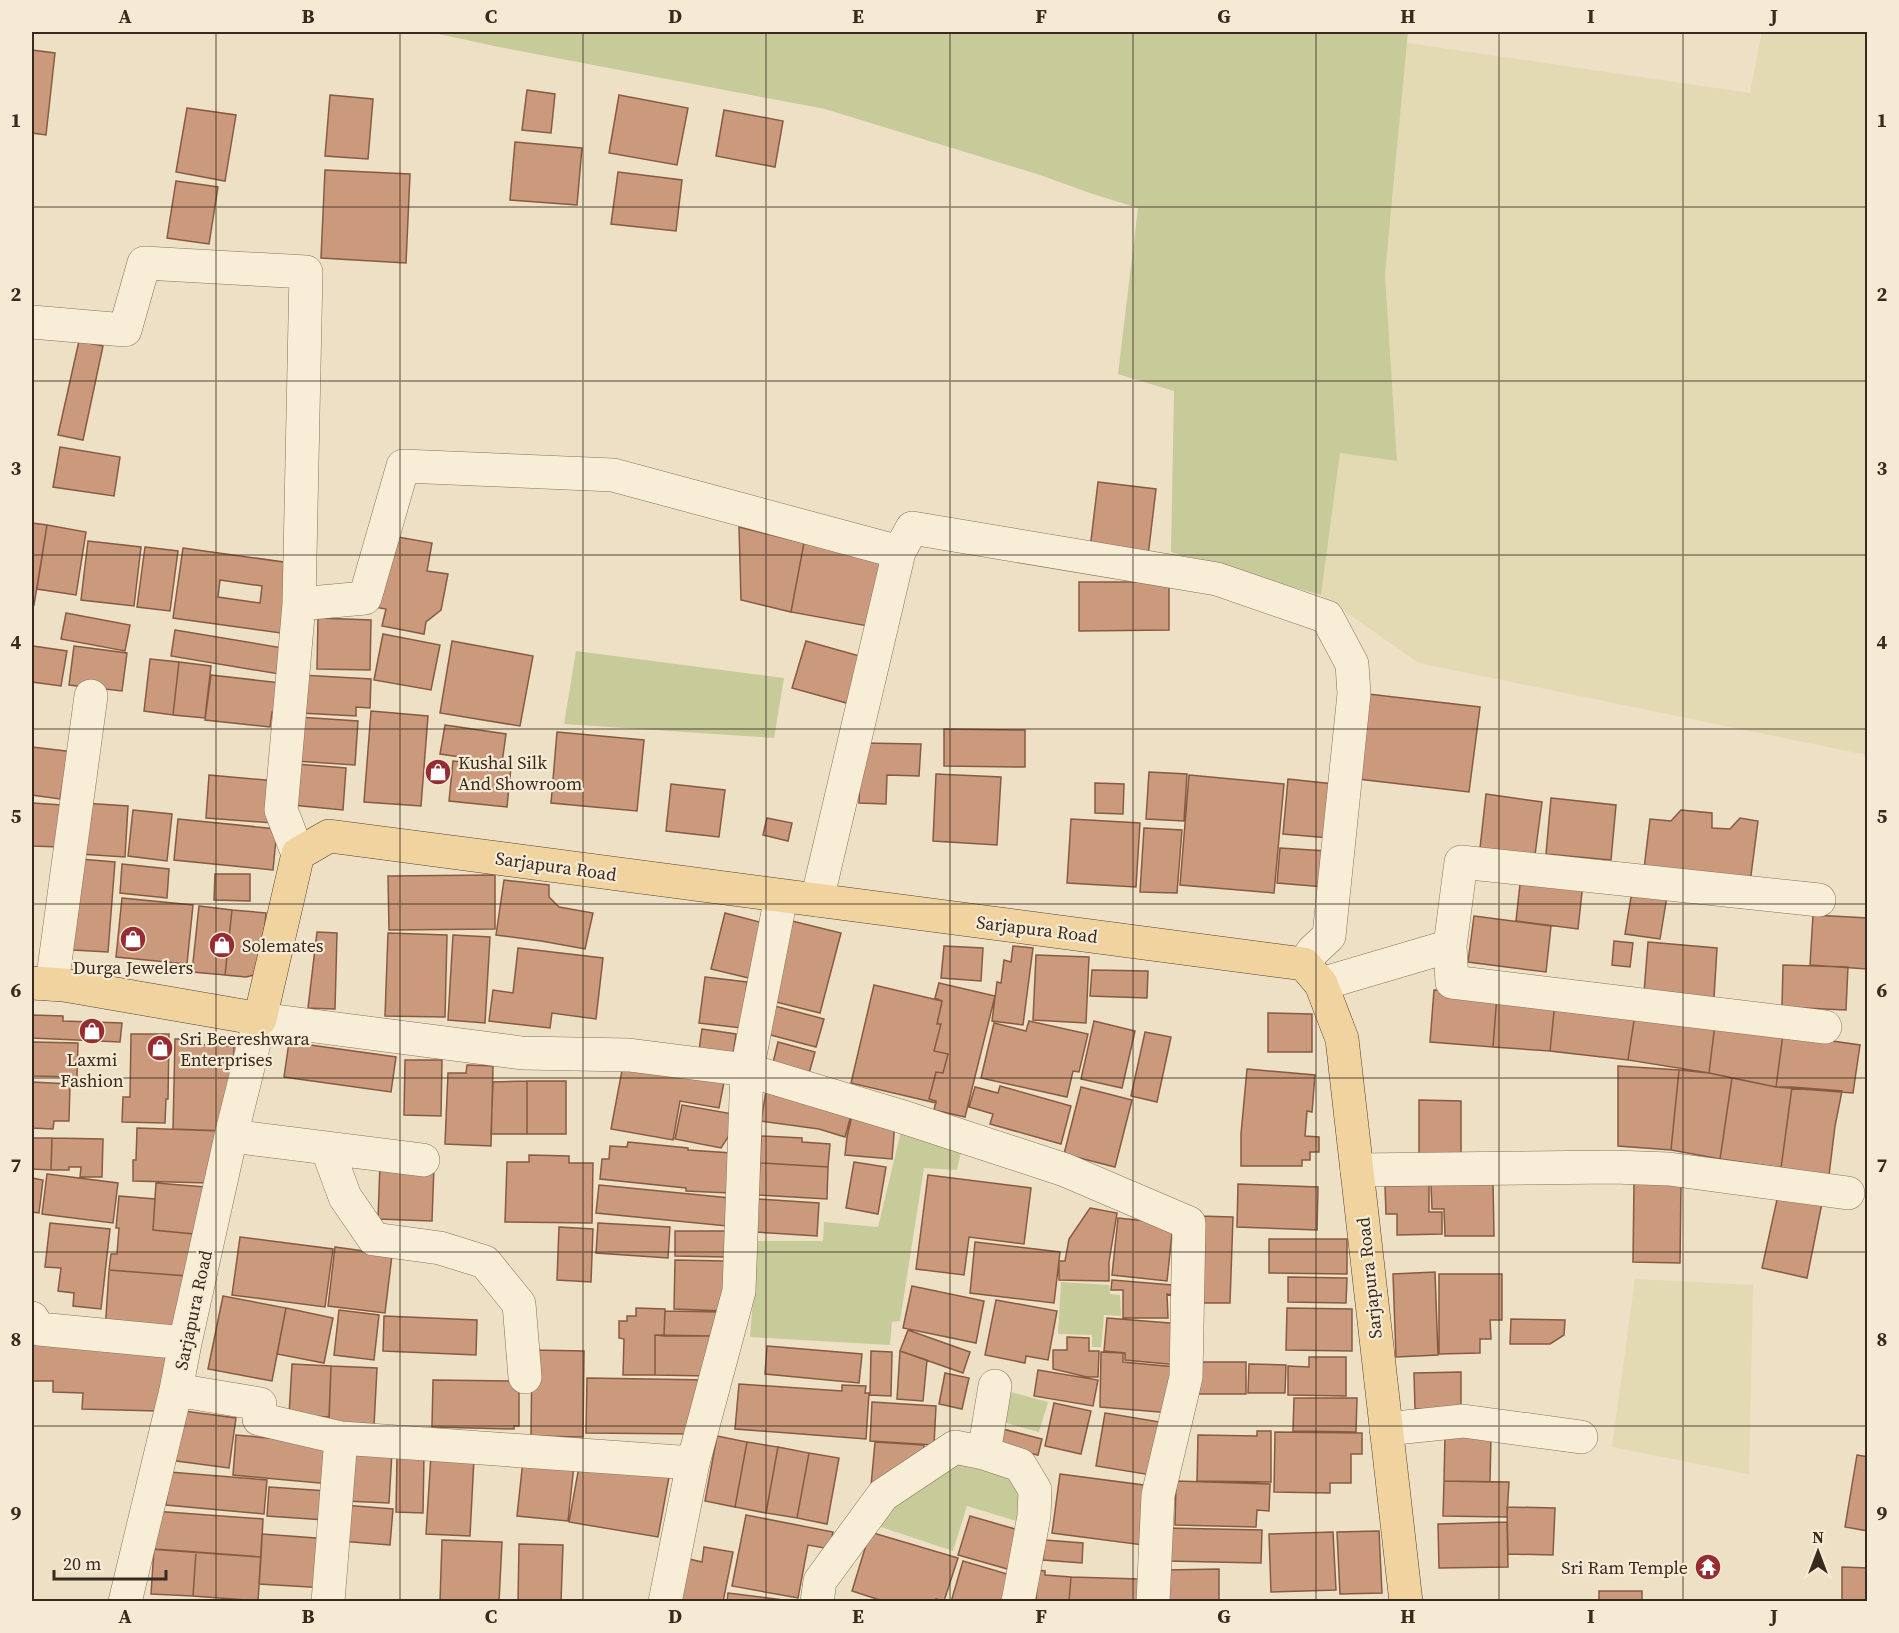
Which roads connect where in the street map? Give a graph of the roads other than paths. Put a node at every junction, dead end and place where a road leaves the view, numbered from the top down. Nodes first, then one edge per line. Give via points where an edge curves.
1 (32, 322) edge
2 (899, 552) junction
3 (299, 604) junction
4 (91, 696) dead end
5 (298, 854) junction
6 (781, 897) junction
7 (817, 900) junction
8 (1819, 900) dead end
9 (1450, 946) junction
10 (1312, 974) junction
11 (42, 984) edge
12 (260, 1019) junction
13 (1825, 1027) dead end
14 (747, 1070) junction
15 (231, 1136) junction
16 (327, 1148) junction
17 (423, 1160) dead end
18 (1357, 1170) junction
19 (1848, 1193) dead end
20 (32, 1318) edge
21 (185, 1343) junction
22 (525, 1377) dead end
23 (995, 1386) dead end
24 (177, 1390) junction
25 (1386, 1429) junction
26 (1581, 1437) dead end
27 (341, 1438) junction
28 (984, 1453) junction
29 (693, 1463) junction
30 (126, 1602) edge
31 (328, 1602) edge
32 (665, 1602) edge
33 (817, 1602) edge
34 (1018, 1602) edge
35 (1153, 1602) edge
36 (1406, 1602) edge

1 - 3 street via 125,330 144,262 306,272
2 - 3 street via 613,475 403,466 365,598
2 - 7 street
2 - 10 street via 912,528 1216,579 1327,617 1352,664 1354,694 1329,936 1313,951
3 - 5 street via 281,810
4 - 11 street
5 - 6 main road, Sarjapura Road via 329,836
5 - 12 main road, Sarjapura Road
6 - 7 main road, Sarjapura Road
6 - 14 street
7 - 10 main road, Sarjapura Road
8 - 9 street via 1461,862
9 - 10 street
9 - 13 street via 1452,982
10 - 18 main road, Sarjapura Road via 1342,1039
11 - 12 main road
12 - 14 street via 522,1053 629,1055
12 - 15 street, Sarjapura Road
14 - 29 street via 740,1292
14 - 35 street via 1065,1170 1189,1222 1186,1377 1158,1495
15 - 16 street
15 - 21 street, Sarjapura Road
16 - 17 street
16 - 22 street via 345,1197 374,1239 440,1248 485,1262 519,1305
18 - 19 street via 1669,1168
18 - 25 main road, Sarjapura Road
20 - 21 street via 39,1329
21 - 24 street, Sarjapura Road
23 - 28 street
24 - 27 street via 260,1404 259,1419
24 - 30 street, Sarjapura Road
25 - 26 street via 1463,1421
25 - 36 main road, Sarjapura Road
27 - 29 street
27 - 31 street
28 - 33 street via 954,1447 883,1494 820,1581
28 - 34 street via 1020,1465 1035,1490
29 - 32 street

